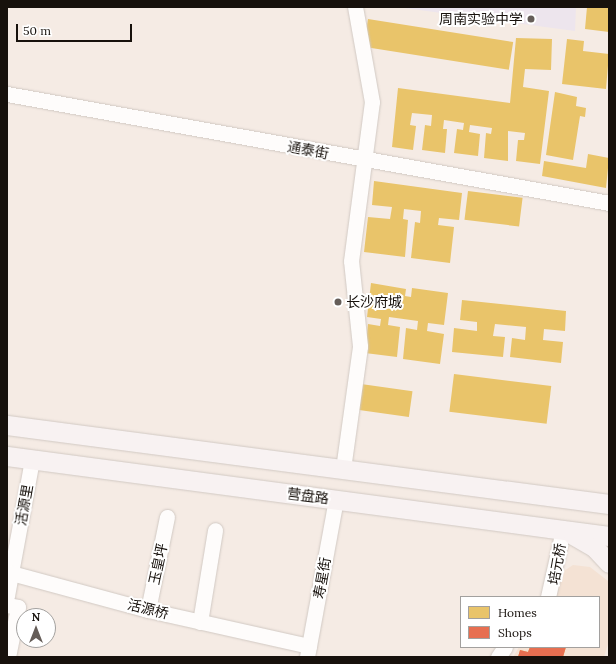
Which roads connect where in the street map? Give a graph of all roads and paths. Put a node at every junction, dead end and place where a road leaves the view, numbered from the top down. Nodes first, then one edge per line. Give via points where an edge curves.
1 (355, 7) edge
2 (7, 94) edge
3 (364, 160) junction
4 (609, 203) edge
5 (7, 425) edge
6 (7, 456) edge
7 (32, 460) junction
8 (343, 469) junction
9 (336, 499) junction
10 (609, 504) edge
11 (167, 517) dead end
12 (215, 530) dead end
13 (563, 530) junction
14 (609, 536) edge
15 (609, 563) edge
16 (11, 573) junction
17 (7, 596) edge
18 (548, 596) edge
19 (7, 604) edge
20 (148, 610) junction
21 (200, 622) junction
22 (504, 648) edge
23 (308, 652) edge
24 (8, 657) edge
25 (498, 657) edge

1 - 3 street via 372,102
2 - 3 street, 通泰街
3 - 4 street, 通泰街
3 - 8 street via 351,261 360,346
5 - 8 main road
6 - 7 main road, 营盘路
7 - 9 main road, 营盘路
7 - 16 street, 活源里
8 - 10 main road
9 - 13 main road, 营盘路
9 - 23 street, 寿星街
11 - 20 street, 玉皇坪
12 - 21 street
13 - 14 main road, 营盘路
13 - 15 main road via 594,547
13 - 18 street, 培元桥
16 - 17 street
16 - 20 street, 活源桥
19 - 24 street via 18,608
20 - 21 street, 活源桥
21 - 23 street, 活源桥
22 - 25 street

